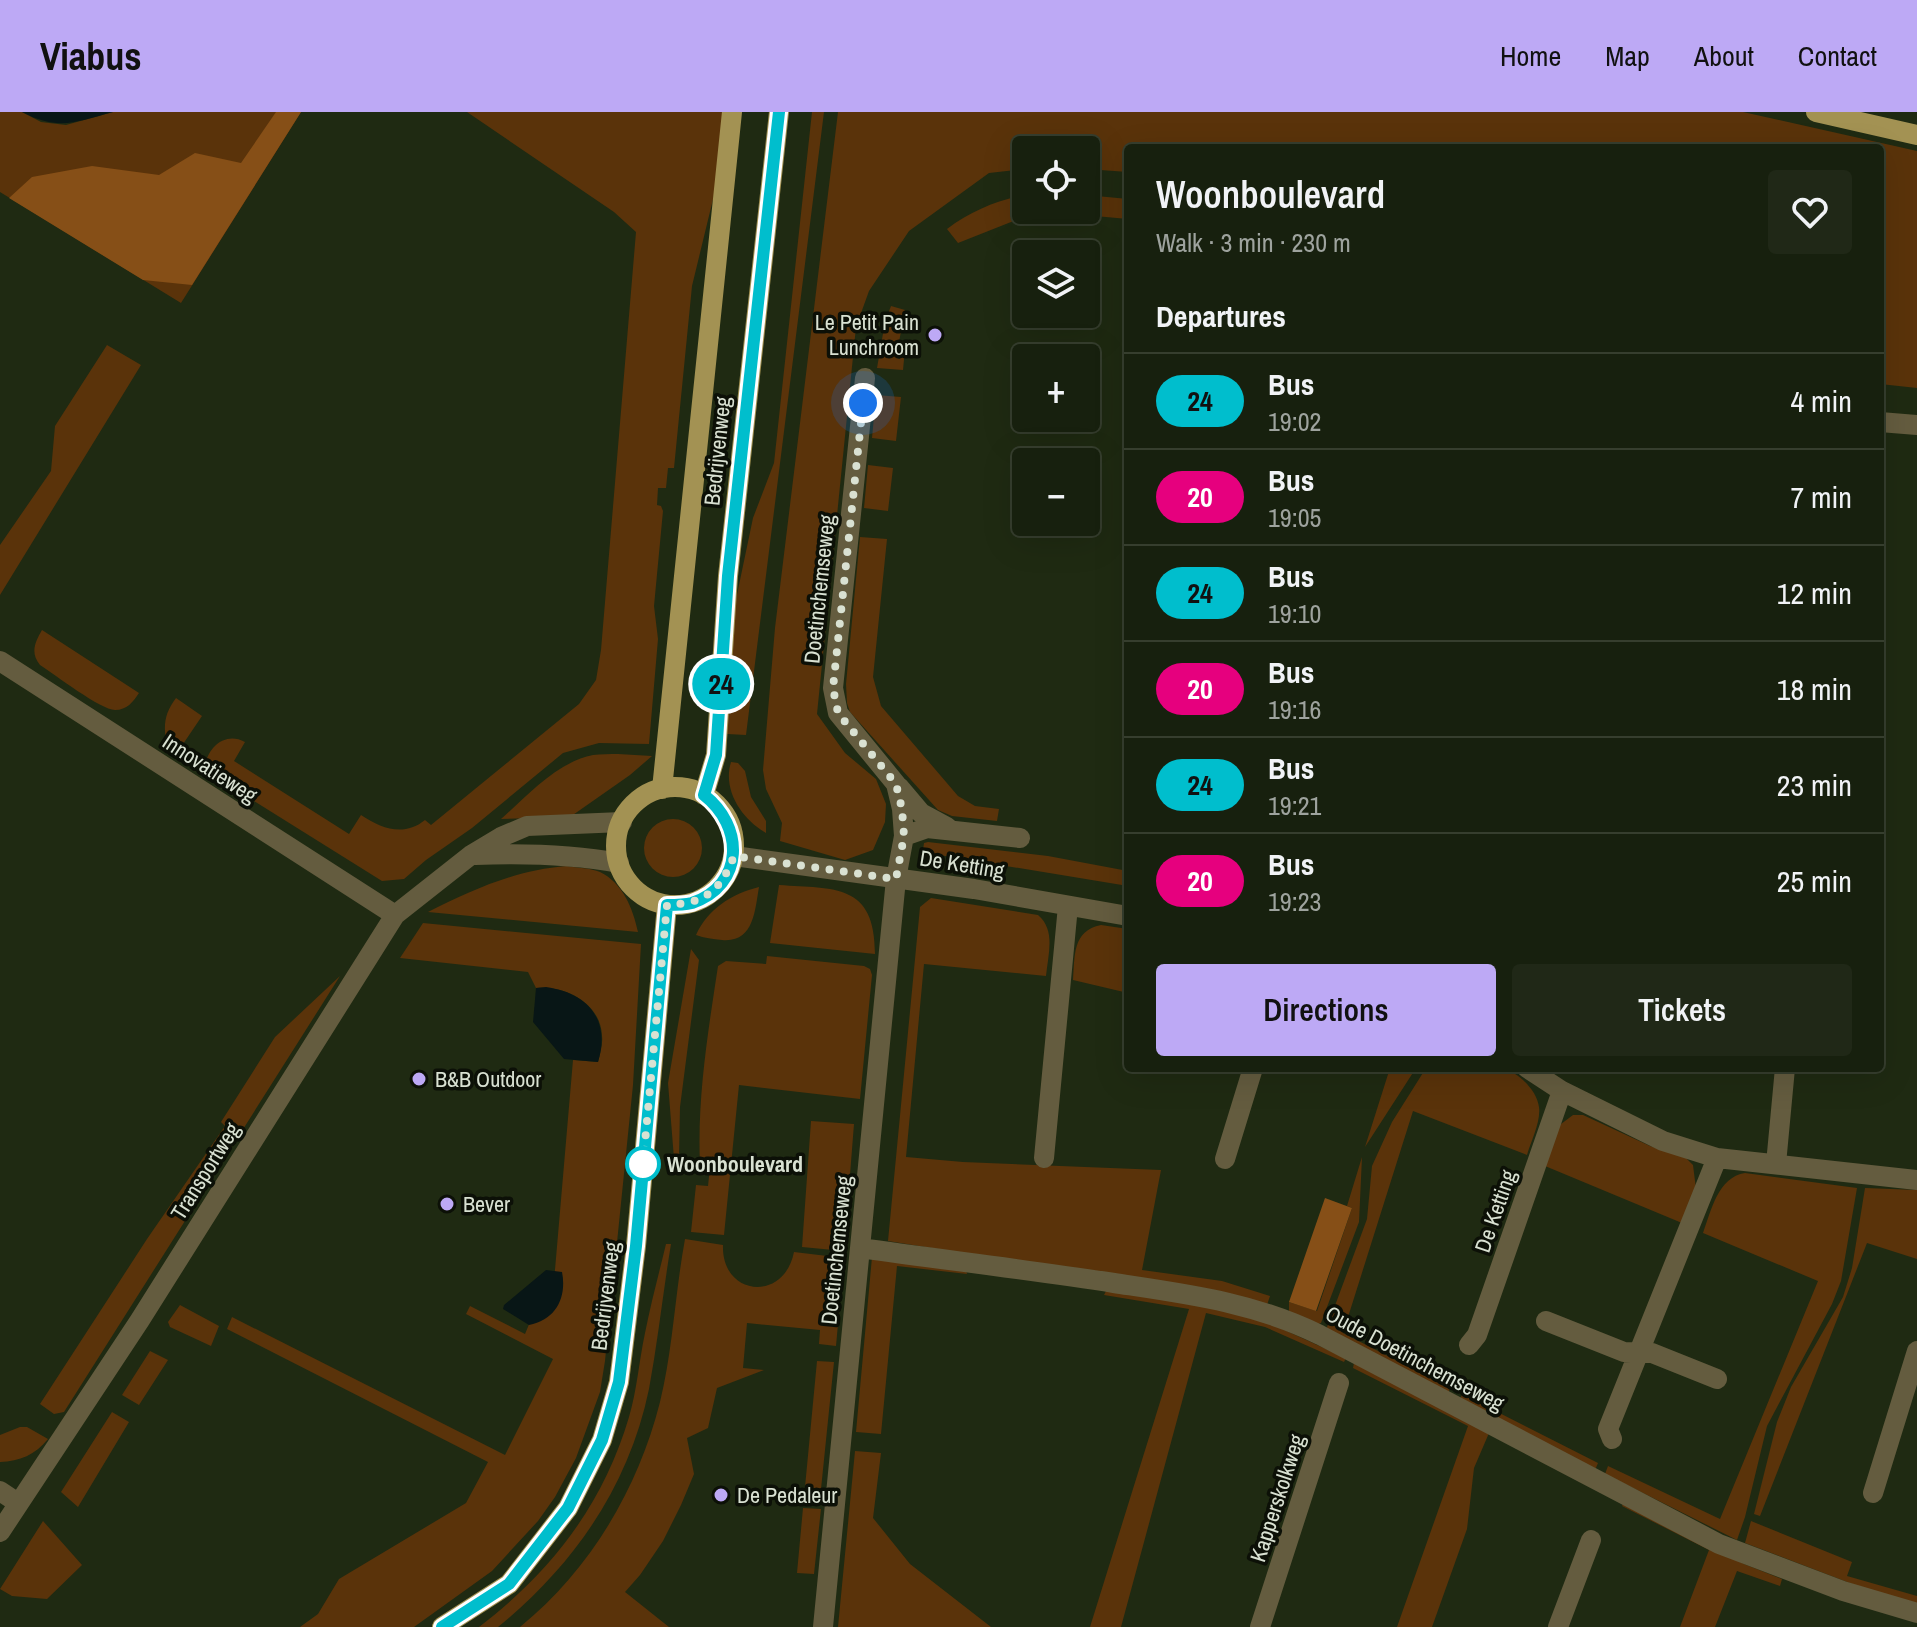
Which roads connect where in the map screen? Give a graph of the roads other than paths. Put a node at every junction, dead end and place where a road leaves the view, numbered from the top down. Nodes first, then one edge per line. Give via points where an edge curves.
1 (732, 112) edge
2 (779, 112) edge
3 (1816, 112) edge
4 (1917, 135) edge
5 (865, 378) dead end
6 (1884, 422) edge
7 (1917, 425) edge
8 (0, 661) edge
9 (896, 784) junction
10 (662, 789) junction
11 (704, 795) junction
12 (622, 822) junction
13 (959, 832) junction
14 (904, 836) junction
15 (1020, 838) dead end
16 (471, 855) junction
17 (734, 856) junction
18 (619, 863) junction
19 (896, 879) junction
20 (667, 905) junction
21 (1068, 906) junction
22 (395, 915) junction
23 (1124, 915) edge
24 (1252, 1072) edge
25 (1533, 1072) edge
26 (1785, 1072) edge
27 (1562, 1091) junction
28 (1044, 1158) dead end
29 (1717, 1158) junction
30 (1225, 1159) dead end
31 (1776, 1164) junction
32 (1917, 1180) edge
33 (860, 1248) junction
34 (1546, 1321) dead end
35 (1469, 1345) dead end
36 (1917, 1351) edge
37 (1637, 1353) junction
38 (1717, 1379) dead end
39 (1339, 1383) dead end
40 (1612, 1439) dead end
41 (0, 1491) edge
42 (1873, 1493) dead end
43 (18, 1503) junction
44 (0, 1532) edge
45 (1591, 1540) dead end
46 (1917, 1613) edge
47 (442, 1627) edge
48 (823, 1627) edge
49 (1260, 1627) edge
50 (1558, 1627) edge

1 - 10 main road, Bedrijvenweg
2 - 11 main road, Bedrijvenweg via 729,563 716,755
3 - 4 main road
5 - 9 street, Doetinchemseweg via 833,688 838,713
6 - 7 street
8 - 22 street, Innovatieweg
9 - 13 street, Doetinchemseweg via 921,813
9 - 14 street, Doetinchemseweg
10 - 11 main road via 691,789
10 - 12 main road via 645,795
11 - 17 main road via 728,821
12 - 16 street, Transportweg via 527,826
12 - 18 main road via 616,849
13 - 14 street, Doetinchemseweg via 927,828
13 - 15 street, Doetinchemseweg
14 - 19 street, Doetinchemseweg
16 - 18 street via 580,855
16 - 22 street, Transportweg
17 - 19 street
17 - 20 main road via 710,894 690,904
18 - 20 main road via 636,891
19 - 21 street, De Ketting
19 - 33 street, Doetinchemseweg
20 - 47 main road, Bedrijvenweg via 634,1261 619,1382 602,1440 568,1508 509,1584
21 - 23 street, De Ketting
21 - 28 street
22 - 43 street, Transportweg
24 - 30 street
25 - 27 street
26 - 31 street
27 - 29 street via 1663,1141
27 - 35 street, De Ketting via 1477,1335
29 - 31 street
29 - 37 street
31 - 32 street
33 - 46 street, Oude Doetinchemseweg via 1248,1306 1320,1335 1719,1544
33 - 48 street, Doetinchemseweg
34 - 37 street
36 - 42 street
37 - 38 street via 1652,1353
37 - 40 street via 1608,1429
39 - 49 street, Kapperskolkweg
41 - 43 street
43 - 44 street, Transportweg
45 - 50 street

